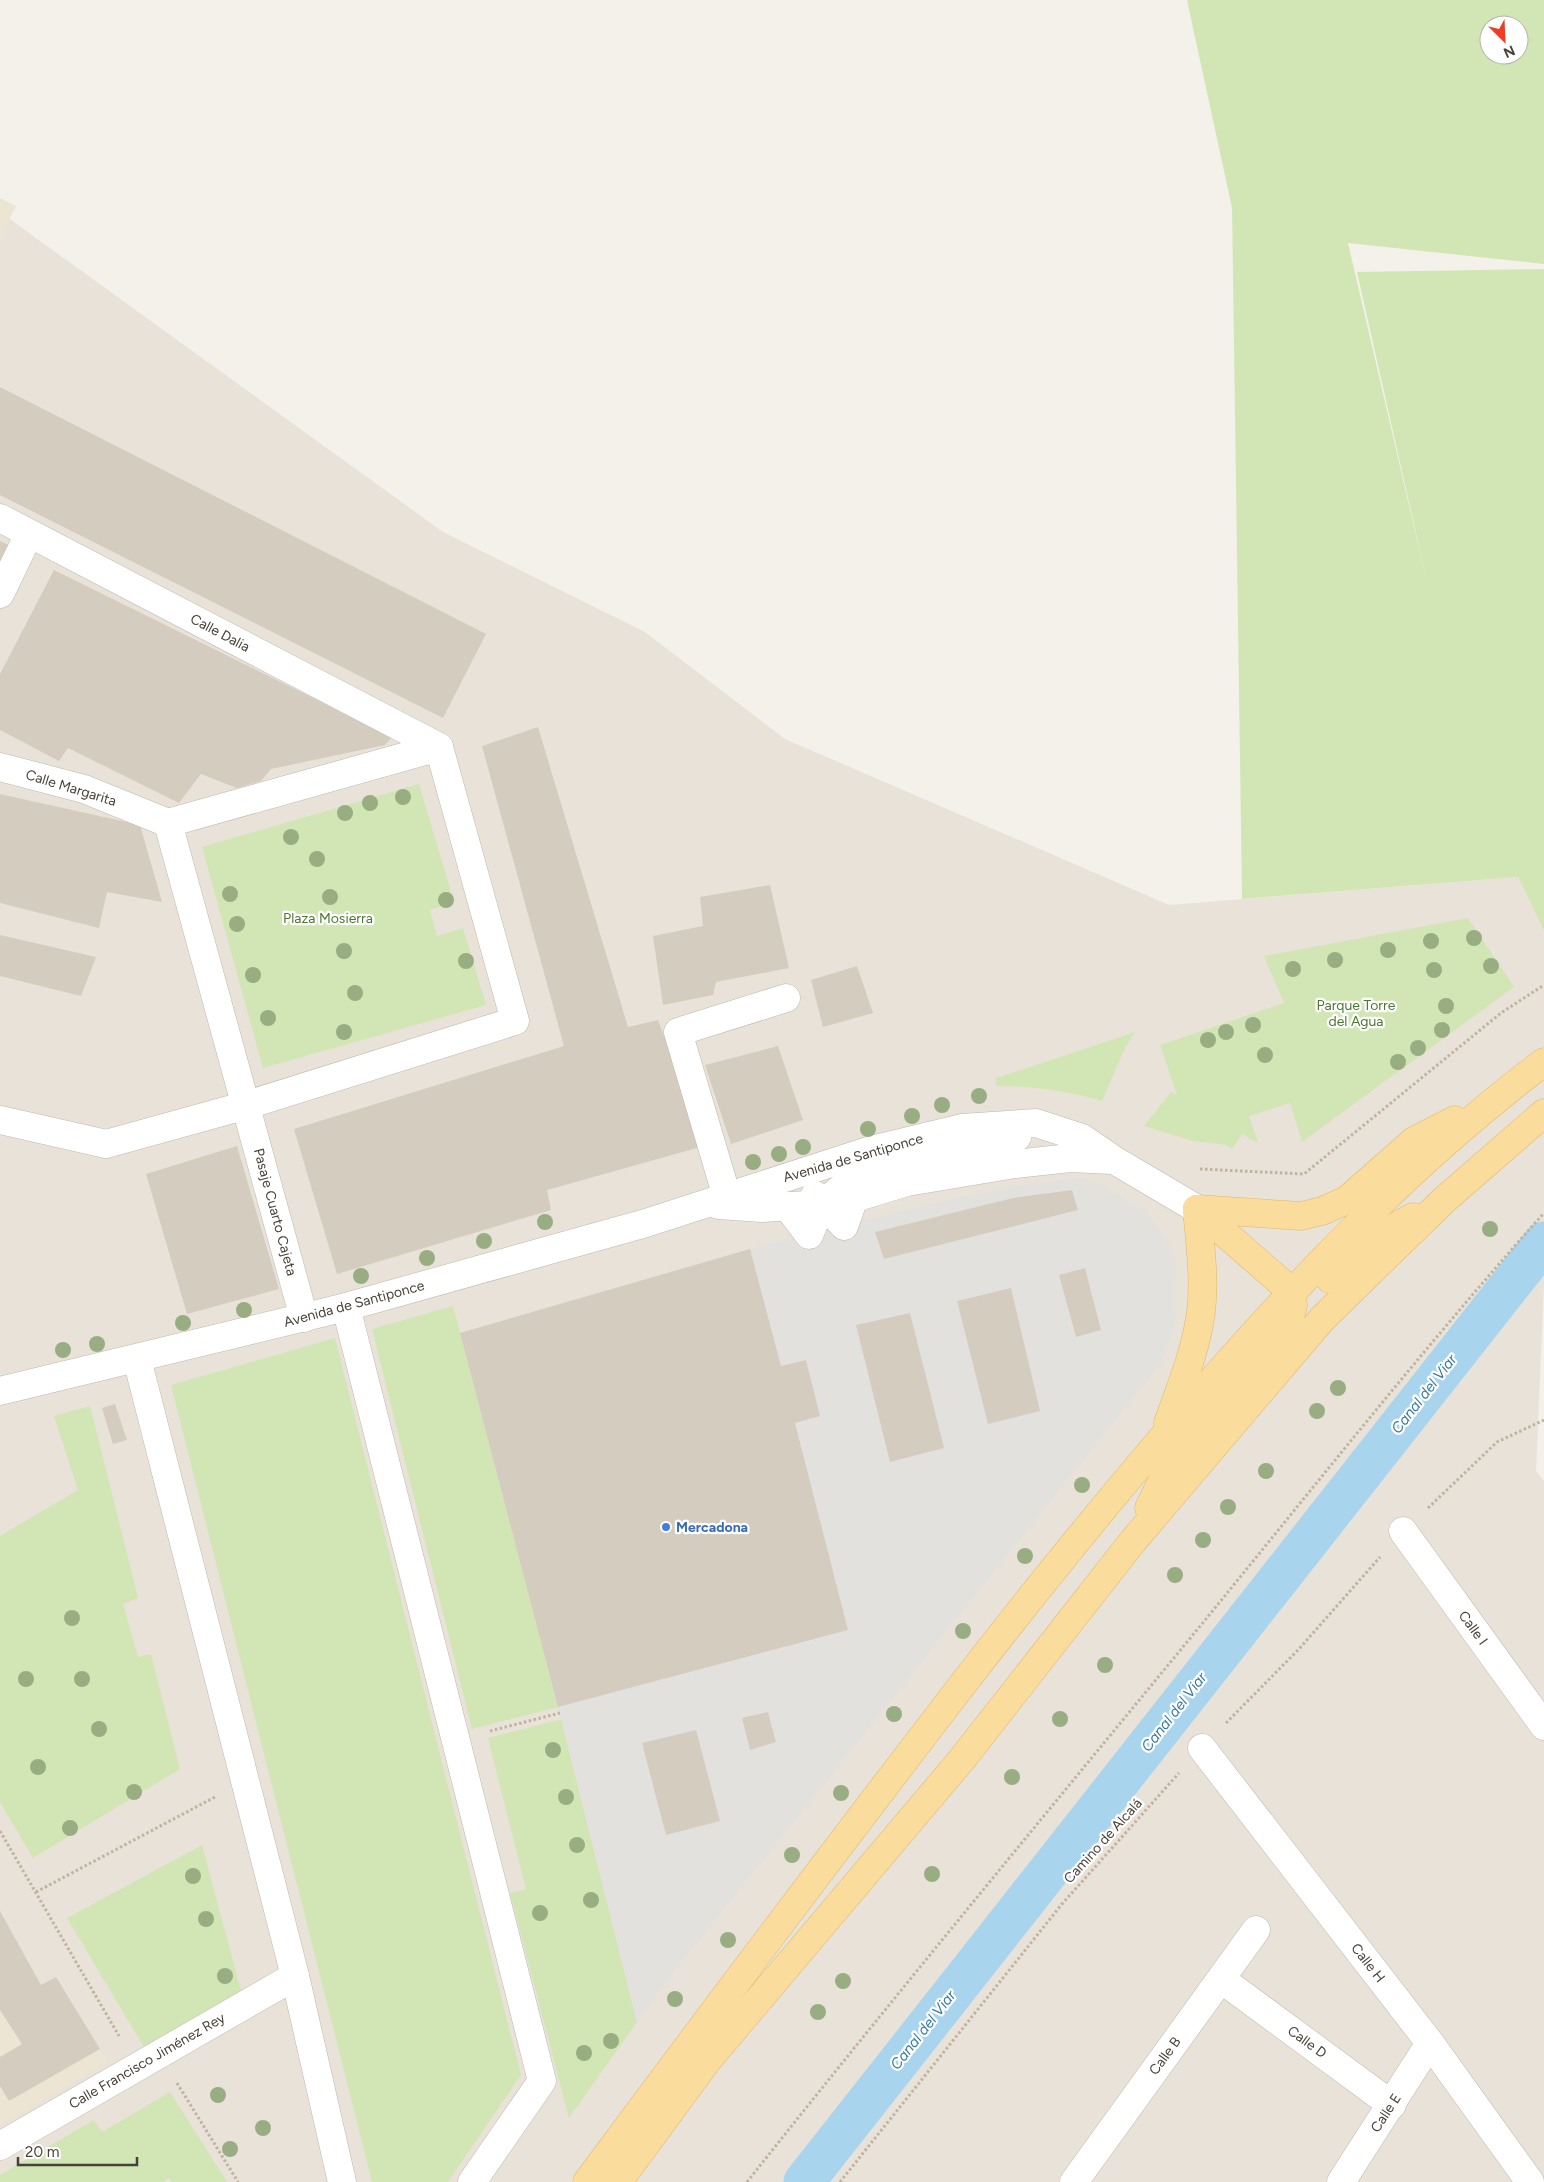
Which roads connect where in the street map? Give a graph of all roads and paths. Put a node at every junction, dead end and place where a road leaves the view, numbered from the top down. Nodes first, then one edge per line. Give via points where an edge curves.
1 (0, 518) edge
2 (29, 534) junction
3 (0, 594) edge
4 (439, 747) junction
5 (0, 767) edge
6 (168, 823) junction
7 (1544, 985) edge
8 (786, 998) dead end
9 (1544, 1062) edge
10 (1494, 1100) junction
11 (247, 1105) junction
12 (1544, 1113) edge
13 (12, 1123) edge
14 (1082, 1138) junction
15 (1114, 1160) junction
16 (792, 1176) junction
17 (1164, 1188) junction
18 (854, 1198) junction
19 (716, 1200) junction
20 (1443, 1201) junction
21 (822, 1204) junction
22 (787, 1206) junction
23 (1197, 1209) junction
24 (1544, 1213) edge
25 (1291, 1291) junction
26 (346, 1307) junction
27 (304, 1318) junction
28 (137, 1359) junction
29 (0, 1391) edge
30 (1544, 1420) edge
31 (1163, 1436) junction
32 (1403, 1531) junction
33 (1133, 1541) junction
34 (560, 1713) dead end
35 (1544, 1726) edge
36 (455, 1739) junction
37 (1202, 1748) junction
38 (220, 1794) dead end
39 (0, 1830) edge
40 (36, 1892) junction
41 (1256, 1930) dead end
42 (295, 1976) junction
43 (1221, 1979) junction
44 (1430, 2043) junction
45 (148, 2061) junction
46 (1392, 2105) junction
47 (0, 2146) edge
48 (238, 2182) edge
49 (342, 2182) edge
50 (472, 2182) edge
51 (587, 2182) edge
52 (618, 2182) edge
53 (746, 2182) edge
54 (840, 2182) edge
55 (1074, 2182) edge
56 (1341, 2182) edge
57 (1530, 2182) edge

1 - 2 street, Calle Dalia
2 - 3 street
2 - 4 street, Calle Dalia
4 - 6 street
4 - 11 street via 515,1022
5 - 6 street, Calle Margarita via 84,789
6 - 11 street
7 - 17 path via 1501,1013 1304,1174 1199,1169
8 - 19 street via 678,1032
9 - 10 main road
10 - 23 main road via 1414,1141 1348,1200 1322,1211 1294,1216
10 - 25 main road via 1408,1174
11 - 13 street via 106,1144
11 - 27 street, Pasaje Cuarto Cajeta
12 - 20 main road
14 - 15 street, Avenida de Santiponce
14 - 16 street, Avenida de Santiponce via 1036,1123 962,1128 871,1150
14 - 21 street via 1029,1134 856,1176
15 - 17 street, Avenida de Santiponce
15 - 18 street, Avenida de Santiponce via 1070,1158 1015,1164 908,1182
16 - 19 street, Avenida de Santiponce
16 - 21 street via 810,1188
17 - 23 street, Avenida de Santiponce
18 - 21 street, Avenida de Santiponce
18 - 21 street via 844,1226
19 - 22 street, Avenida de Santiponce via 762,1208
19 - 26 street, Avenida de Santiponce via 646,1223
20 - 25 main road via 1368,1242 1326,1283
20 - 33 main road via 1322,1319
21 - 22 street, Avenida de Santiponce
21 - 22 street via 809,1235
23 - 25 main road
23 - 31 main road via 1203,1284 1201,1314 1190,1361
24 - 53 path via 1250,1565
25 - 31 main road
25 - 33 main road via 1293,1305 1288,1326 1171,1462
26 - 27 street, Avenida de Santiponce
26 - 36 street
27 - 28 street, Avenida de Santiponce
28 - 29 street, Avenida de Santiponce
28 - 42 street
30 - 32 path, Camino de Alcalá via 1497,1442
31 - 51 main road via 1016,1615 754,1955
32 - 35 street, Calle I
32 - 37 path, Camino de Alcalá via 1298,1650
33 - 52 main road via 963,1758 707,2061
34 - 36 path
36 - 50 street via 542,2081
37 - 44 street, Calle H
37 - 54 path, Camino de Alcalá via 1062,1904
38 - 40 path
39 - 40 path
40 - 45 path
41 - 43 street, Calle B
42 - 45 street, Calle Francisco Jiménez Rey
42 - 49 street
43 - 46 street, Calle D
43 - 55 street, Calle B
44 - 46 street, Calle E
44 - 57 street, Calle H
45 - 47 street, Calle Francisco Jiménez Rey
45 - 48 path
46 - 56 street, Calle E

